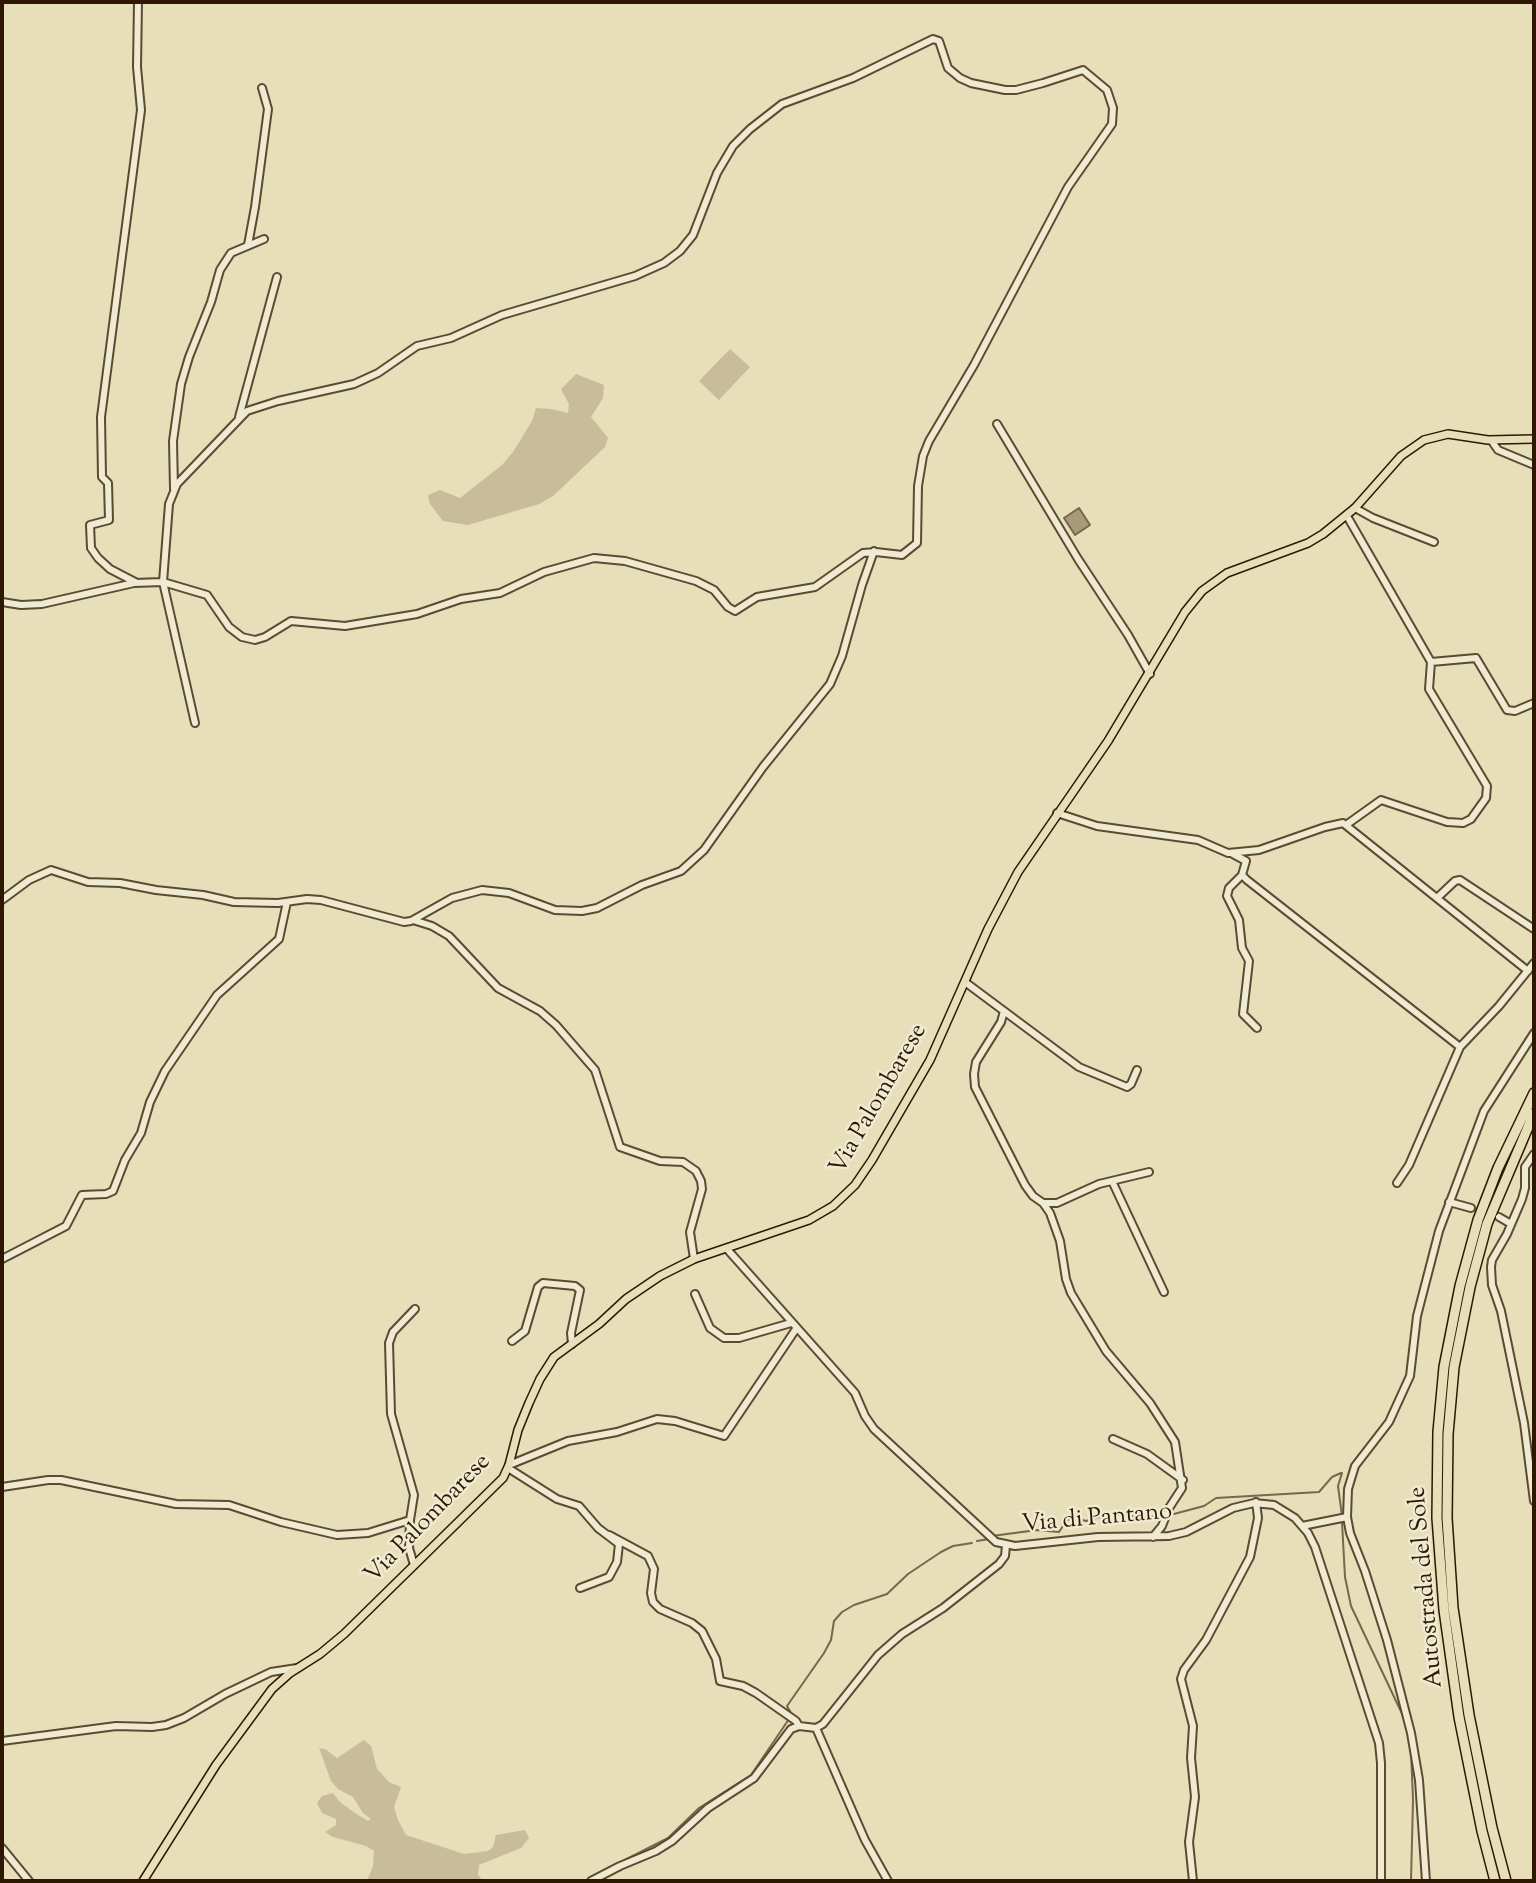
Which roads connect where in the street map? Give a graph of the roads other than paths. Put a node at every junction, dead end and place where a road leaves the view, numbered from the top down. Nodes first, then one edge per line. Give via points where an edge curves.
1 (138, 2) edge
2 (262, 88) dead end
3 (264, 239) dead end
4 (248, 245) junction
5 (276, 277) dead end
6 (238, 419) junction
7 (998, 424) dead end
8 (1534, 439) edge
9 (1491, 440) junction
10 (1534, 465) edge
11 (174, 489) junction
12 (1355, 508) junction
13 (1347, 516) junction
14 (1434, 542) dead end
15 (874, 551) junction
16 (163, 582) junction
17 (137, 583) junction
18 (2, 602) edge
19 (1431, 662) junction
20 (1150, 674) junction
21 (1534, 703) edge
22 (195, 723) dead end
23 (1057, 813) junction
24 (1346, 825) junction
25 (1228, 853) junction
26 (1242, 875) junction
27 (1437, 898) junction
28 (2, 900) edge
29 (287, 902) junction
30 (412, 920) junction
31 (1534, 929) edge
32 (1534, 963) edge
33 (1528, 971) junction
34 (965, 982) junction
35 (1004, 1010) junction
36 (1257, 1028) dead end
37 (1534, 1033) edge
38 (1460, 1046) junction
39 (1137, 1070) dead end
40 (1534, 1093) edge
41 (1534, 1113) edge
42 (1534, 1154) edge
43 (1149, 1172) dead end
44 (1112, 1181) junction
45 (1398, 1183) dead end
46 (1043, 1202) junction
47 (1449, 1202) junction
48 (1471, 1208) dead end
49 (1499, 1217) dead end
50 (1511, 1224) junction
51 (727, 1249) junction
52 (2, 1259) edge
53 (694, 1259) junction
54 (1164, 1292) dead end
55 (695, 1294) dead end
56 (415, 1309) dead end
57 (794, 1326) junction
58 (512, 1340) dead end
59 (572, 1344) junction
60 (1113, 1439) dead end
61 (509, 1467) junction
62 (1183, 1480) junction
63 (2, 1487) edge
64 (1534, 1501) edge
65 (1256, 1502) junction
66 (1347, 1517) junction
67 (410, 1520) junction
68 (1302, 1526) junction
69 (609, 1535) junction
70 (1153, 1537) junction
71 (1006, 1545) junction
72 (414, 1565) junction
73 (580, 1588) dead end
74 (296, 1668) junction
75 (799, 1726) junction
76 (816, 1727) junction
77 (2, 1741) edge
78 (2, 1848) edge
79 (29, 1881) edge
80 (142, 1881) edge
81 (590, 1881) edge
82 (888, 1881) edge
83 (1193, 1881) edge
84 (1381, 1881) edge
85 (1426, 1881) edge
86 (1495, 1881) edge
87 (1506, 1881) edge

1 - 17 street via 141,110 101,416 102,477 108,483 109,520 90,525 91,548 98,558
2 - 4 street via 268,109
3 - 4 street
4 - 11 street via 231,253 222,264 186,366 174,435
5 - 6 street
6 - 11 street
6 - 15 street via 258,406 361,381 420,345 666,262 693,235 717,173 750,129 782,104 853,78 933,39 939,41 946,65 969,82 1003,89 1086,71 1108,92 1113,123 1068,187 931,437 919,480 916,545 900,556
7 - 20 street
8 - 9 main road, Via Palombarese
9 - 10 street via 1498,450
9 - 12 main road, Via Palombarese via 1446,434 1424,440 1399,458
11 - 16 street
12 - 13 main road, Via Palombarese
12 - 14 street
13 - 19 street
13 - 20 main road, Via Palombarese via 1312,541 1236,569 1208,585 1188,608
15 - 16 street via 856,557 815,587 759,596 735,611 698,582 623,560 594,558 548,571 500,593 461,599 426,612 345,626 289,621 255,640 229,627 205,594
15 - 30 street via 829,687 689,866 589,910 552,909 486,890 452,898
16 - 17 street
16 - 22 street
17 - 18 street via 45,604
19 - 21 street via 1475,657 1507,710
19 - 24 street via 1429,690 1487,786 1486,798 1471,819 1462,823 1381,800
20 - 23 main road, Via Palombarese
23 - 25 street via 1097,826 1198,839
23 - 34 main road, Via Palombarese via 1015,877
24 - 25 street via 1337,823 1262,849
24 - 27 street
25 - 26 street via 1247,861
26 - 36 street via 1227,897 1239,920 1242,948 1249,961 1243,1014
26 - 38 street
27 - 31 street via 1460,880
27 - 33 street
28 - 29 street via 29,880 53,870 85,881 234,902
29 - 30 street via 321,900 401,922
29 - 52 street via 279,939 217,995 165,1071 113,1191 82,1195 66,1226
30 - 53 street via 449,936 498,988 538,1009 556,1025 595,1070 620,1147 660,1161 683,1162 696,1171 702,1186 690,1232
32 - 33 street
33 - 38 street
34 - 35 street
34 - 51 main road, Via Palombarese via 926,1069 850,1191 809,1220
35 - 39 street via 1082,1069 1127,1087
35 - 46 street via 977,1060 974,1082 1025,1185
37 - 47 street via 1489,1100
38 - 45 street
40 - 86 highway, Autostrada del Sole via 1478,1220 1444,1367 1438,1432 1437,1518 1444,1610 1459,1717
41 - 87 highway, Autostrada del Sole via 1492,1213 1474,1275 1454,1367 1448,1434 1453,1608 1469,1715
42 - 50 street via 1525,1167 1525,1191
43 - 44 street
44 - 46 street via 1057,1203
44 - 54 street
46 - 62 street via 1059,1239 1069,1290 1108,1355 1173,1437
47 - 48 street
47 - 66 street via 1417,1316 1410,1376 1389,1422 1353,1470
49 - 50 street
50 - 64 street via 1492,1261 1491,1283 1502,1311
51 - 53 main road, Via Palombarese
51 - 57 street, Via di Pantano
53 - 59 main road, Via Palombarese via 650,1283
55 - 57 street via 709,1326 722,1338
56 - 67 street via 393,1332 389,1343 391,1414 414,1494
57 - 61 street via 724,1436 673,1420 654,1420 568,1441
57 - 71 street, Via di Pantano via 856,1394 874,1429 990,1538
58 - 59 street via 525,1331 542,1283 579,1288
59 - 61 main road, Via Palombarese via 551,1361 538,1382
60 - 62 street via 1149,1455
61 - 69 street via 557,1499 579,1506
61 - 72 main road, Via Palombarese
62 - 70 street
63 - 67 street via 61,1480 179,1505 229,1505 337,1535 368,1533
65 - 68 street via 1280,1508
65 - 70 street, Via di Pantano via 1233,1508 1181,1534
65 - 83 street via 1258,1518 1250,1557 1208,1638 1181,1677 1193,1728 1195,1797 1189,1842
66 - 68 street
66 - 85 street via 1411,1733
67 - 72 street via 408,1544
68 - 84 street via 1315,1547 1379,1743
69 - 73 street via 620,1547 614,1569 606,1580
69 - 75 street via 648,1556 654,1571 652,1601 698,1627 715,1655 720,1681 756,1693
70 - 71 street, Via di Pantano
71 - 76 street via 999,1564 878,1655 825,1722
72 - 74 main road, Via Palombarese via 340,1638
74 - 77 street via 268,1674 170,1724
74 - 80 main road, Via Palombarese via 264,1699 216,1765
75 - 76 street
75 - 81 street via 785,1735 754,1778 708,1808 676,1838 656,1852
76 - 82 street via 862,1835
78 - 79 street

